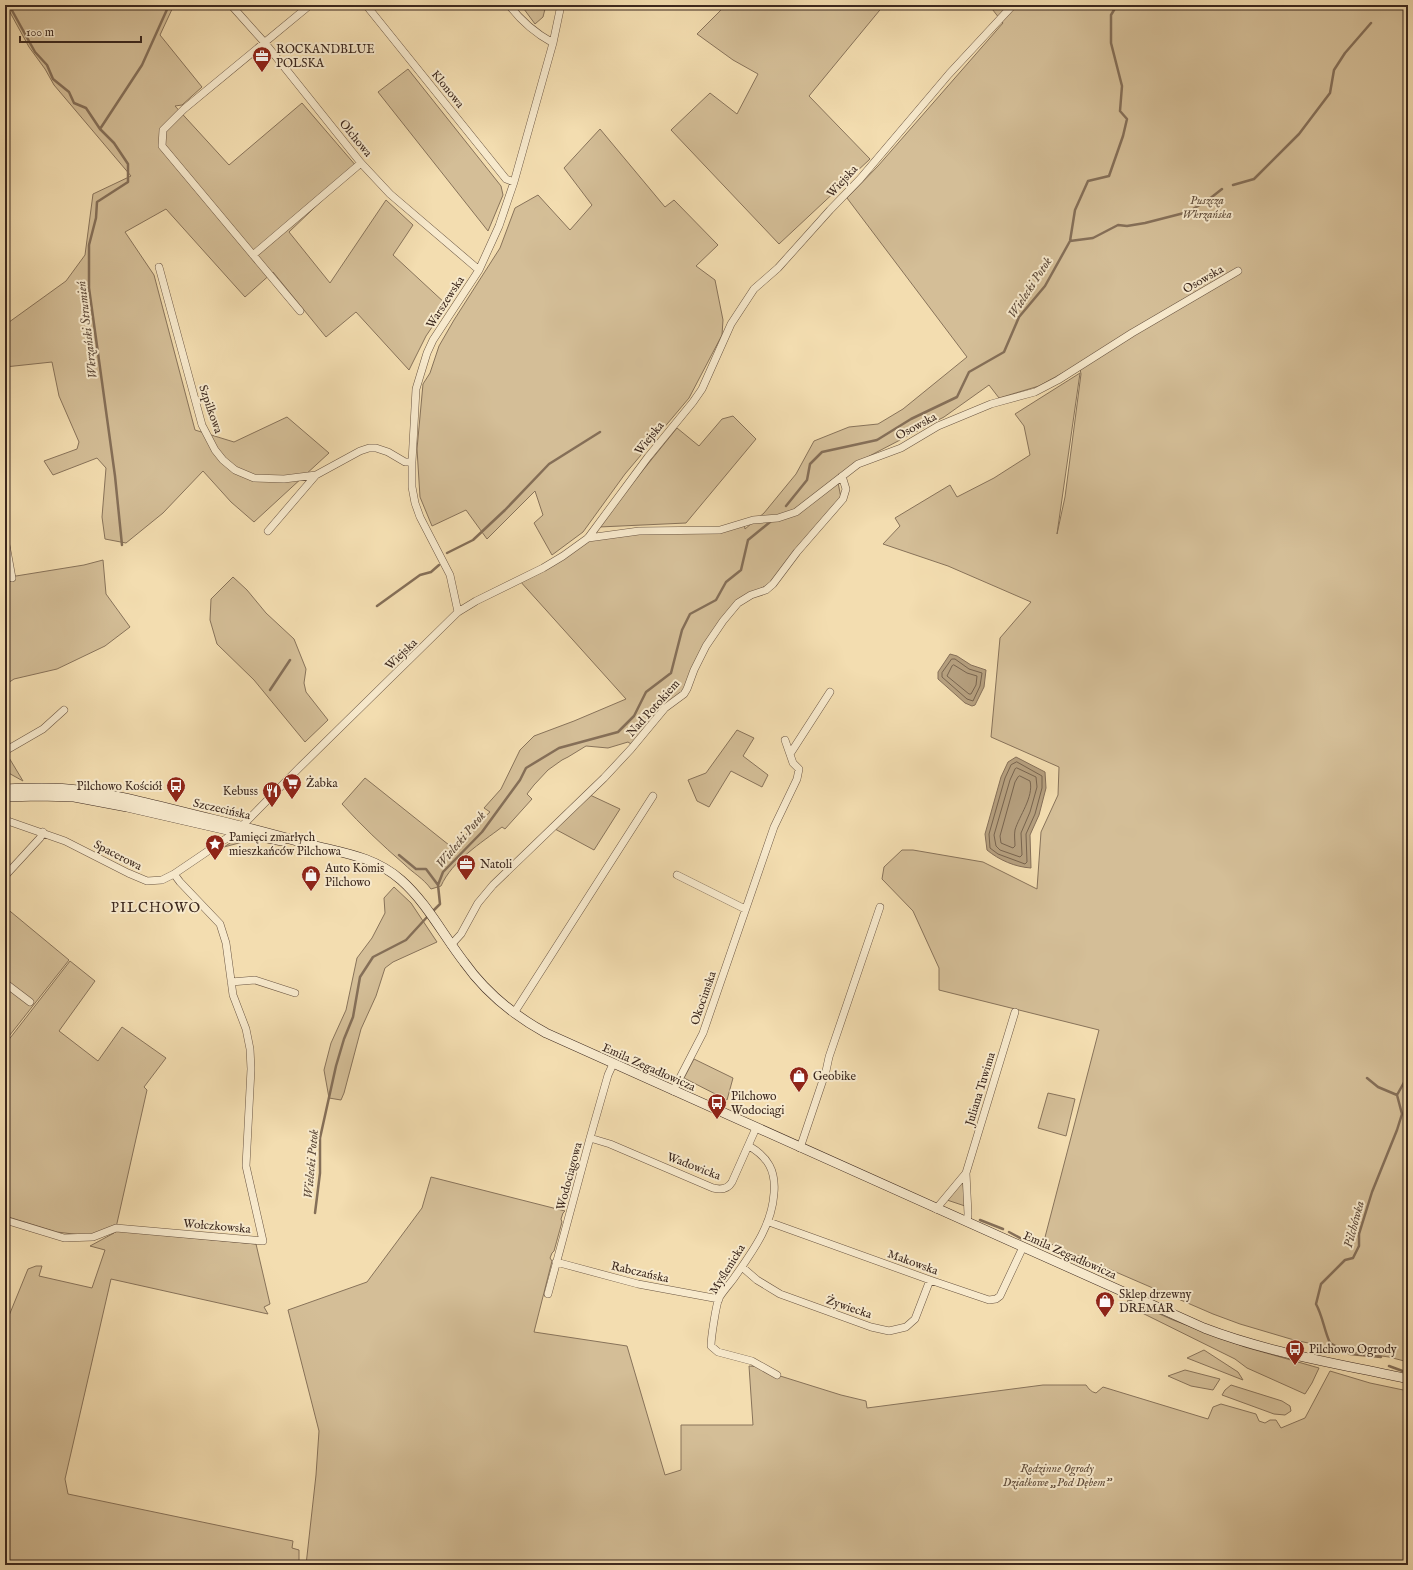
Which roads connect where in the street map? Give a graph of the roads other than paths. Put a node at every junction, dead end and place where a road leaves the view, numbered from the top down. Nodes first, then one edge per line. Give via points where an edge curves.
1 (231, 5) edge
2 (310, 5) edge
3 (366, 5) edge
4 (509, 5) edge
5 (561, 5) edge
6 (1013, 5) edge
7 (553, 42) junction
8 (265, 43) junction
9 (362, 163) junction
10 (514, 182) junction
11 (253, 255) junction
12 (159, 267) dead end
13 (479, 270) junction
14 (1238, 271) dead end
15 (300, 311) dead end
16 (412, 462) junction
17 (316, 475) junction
18 (842, 476) junction
19 (268, 531) dead end
20 (588, 538) junction
21 (5, 539) edge
22 (12, 578) dead end
23 (458, 612) junction
24 (830, 692) dead end
25 (64, 710) dead end
26 (785, 740) dead end
27 (5, 751) edge
28 (790, 754) junction
29 (5, 784) edge
30 (28, 788) junction
31 (5, 790) edge
32 (653, 796) dead end
33 (5, 797) edge
34 (5, 820) edge
35 (239, 829) junction
36 (43, 832) junction
37 (174, 874) junction
38 (678, 874) dead end
39 (5, 876) edge
40 (880, 907) dead end
41 (745, 909) junction
42 (451, 945) junction
43 (230, 982) junction
44 (5, 983) edge
45 (295, 993) dead end
46 (30, 1002) dead end
47 (1015, 1012) dead end
48 (514, 1013) junction
49 (533, 1026) joint
50 (613, 1064) junction
51 (673, 1090) junction
52 (756, 1128) junction
53 (590, 1138) junction
54 (748, 1146) junction
55 (800, 1148) junction
56 (966, 1173) junction
57 (936, 1208) junction
58 (5, 1220) edge
59 (768, 1222) junction
60 (967, 1222) junction
61 (1023, 1247) junction
62 (556, 1262) junction
63 (742, 1266) junction
64 (930, 1280) junction
65 (548, 1294) dead end
66 (719, 1299) junction
67 (777, 1374) dead end
68 (1408, 1379) edge

1 - 8 street, Olchowa
2 - 8 street
3 - 10 street, Klonowa via 506,179
4 - 7 street via 529,27
5 - 7 street, Warszewska
6 - 20 street, Wiejska via 949,74 860,179 778,268 754,289 731,324 702,389
7 - 10 street, Warszewska
8 - 9 street, Olchowa
8 - 11 street via 184,109 163,130 162,146
9 - 11 street
9 - 13 street, Olchowa via 390,194
10 - 13 street, Warszewska via 499,226
11 - 15 street
12 - 17 street, Szpilkowa via 202,425 215,450 235,470 254,478 284,479
13 - 16 street, Warszewska via 427,353 416,389
14 - 18 street, Osowska via 1035,392 990,404 938,426 901,448 858,464
16 - 17 street, Szpilkowa via 405,462 388,452 369,448
16 - 23 street, Warszewska via 415,503 450,575
17 - 19 street, Szpilkowa
18 - 20 street, Osowska via 796,512 778,518 753,520 720,530 639,531
18 - 42 street, Nad Potokiem via 846,489 843,499 773,584 738,603 723,621 706,646 684,694 665,708 604,778 493,885
20 - 23 street, Wiejska via 543,568
21 - 22 street
23 - 35 street, Wiejska
24 - 28 street
25 - 27 street via 43,729
26 - 28 street, Okocimska
28 - 41 street, Okocimska via 793,763 799,769 797,779 774,827
29 - 30 main road
30 - 31 main road, Szczecińska
30 - 35 main road, Szczecińska via 95,793
32 - 48 street
33 - 35 main road, Szczecińska via 74,797
34 - 36 street, Spacerowa
35 - 37 street, Spacerowa
35 - 42 main road, Szczecińska via 269,839 354,854 374,862 399,878 421,901
36 - 37 street, Spacerowa via 147,881 162,880
36 - 39 street
37 - 43 street, Wołczkowska via 220,924 226,943
38 - 41 street
40 - 55 street
41 - 51 street, Okocimska via 703,1033
42 - 48 main road, Szczecińska via 484,987
43 - 45 street via 255,980
43 - 58 street, Wołczkowska via 250,1049 246,1166 263,1241 116,1228 93,1237 64,1238
44 - 46 street
47 - 56 street, Juliana Tuwima
48 - 49 main road, Szczecińska
49 - 50 main road, Emila Zegadłowicza
50 - 51 main road, Emila Zegadłowicza
50 - 53 street, Wodociągowa
51 - 52 main road, Emila Zegadłowicza
52 - 54 street, Wadowicka
52 - 55 main road, Emila Zegadłowicza
53 - 54 street, Wadowicka via 719,1189 730,1185
53 - 62 street, Wodociągowa
54 - 59 street, Myślenicka via 763,1157 774,1172 774,1196
55 - 57 main road, Emila Zegadłowicza
56 - 57 street, Juliana Tuwima
56 - 60 street, Juliana Tuwima
57 - 60 main road, Emila Zegadłowicza
59 - 63 street, Myślenicka
59 - 64 street, Makowska
60 - 61 main road, Emila Zegadłowicza
61 - 64 street, Makowska via 1000,1296 996,1299 989,1300
61 - 68 main road, Emila Zegadłowicza via 1218,1333 1267,1348
62 - 65 street, Wodociągowa
62 - 66 street, Rabczańska via 638,1284
63 - 64 street, Żywiecka via 757,1280 780,1294 870,1327 889,1331 906,1327 915,1319
63 - 66 street, Myślenicka
66 - 67 street, Myślenicka via 712,1349 752,1361

